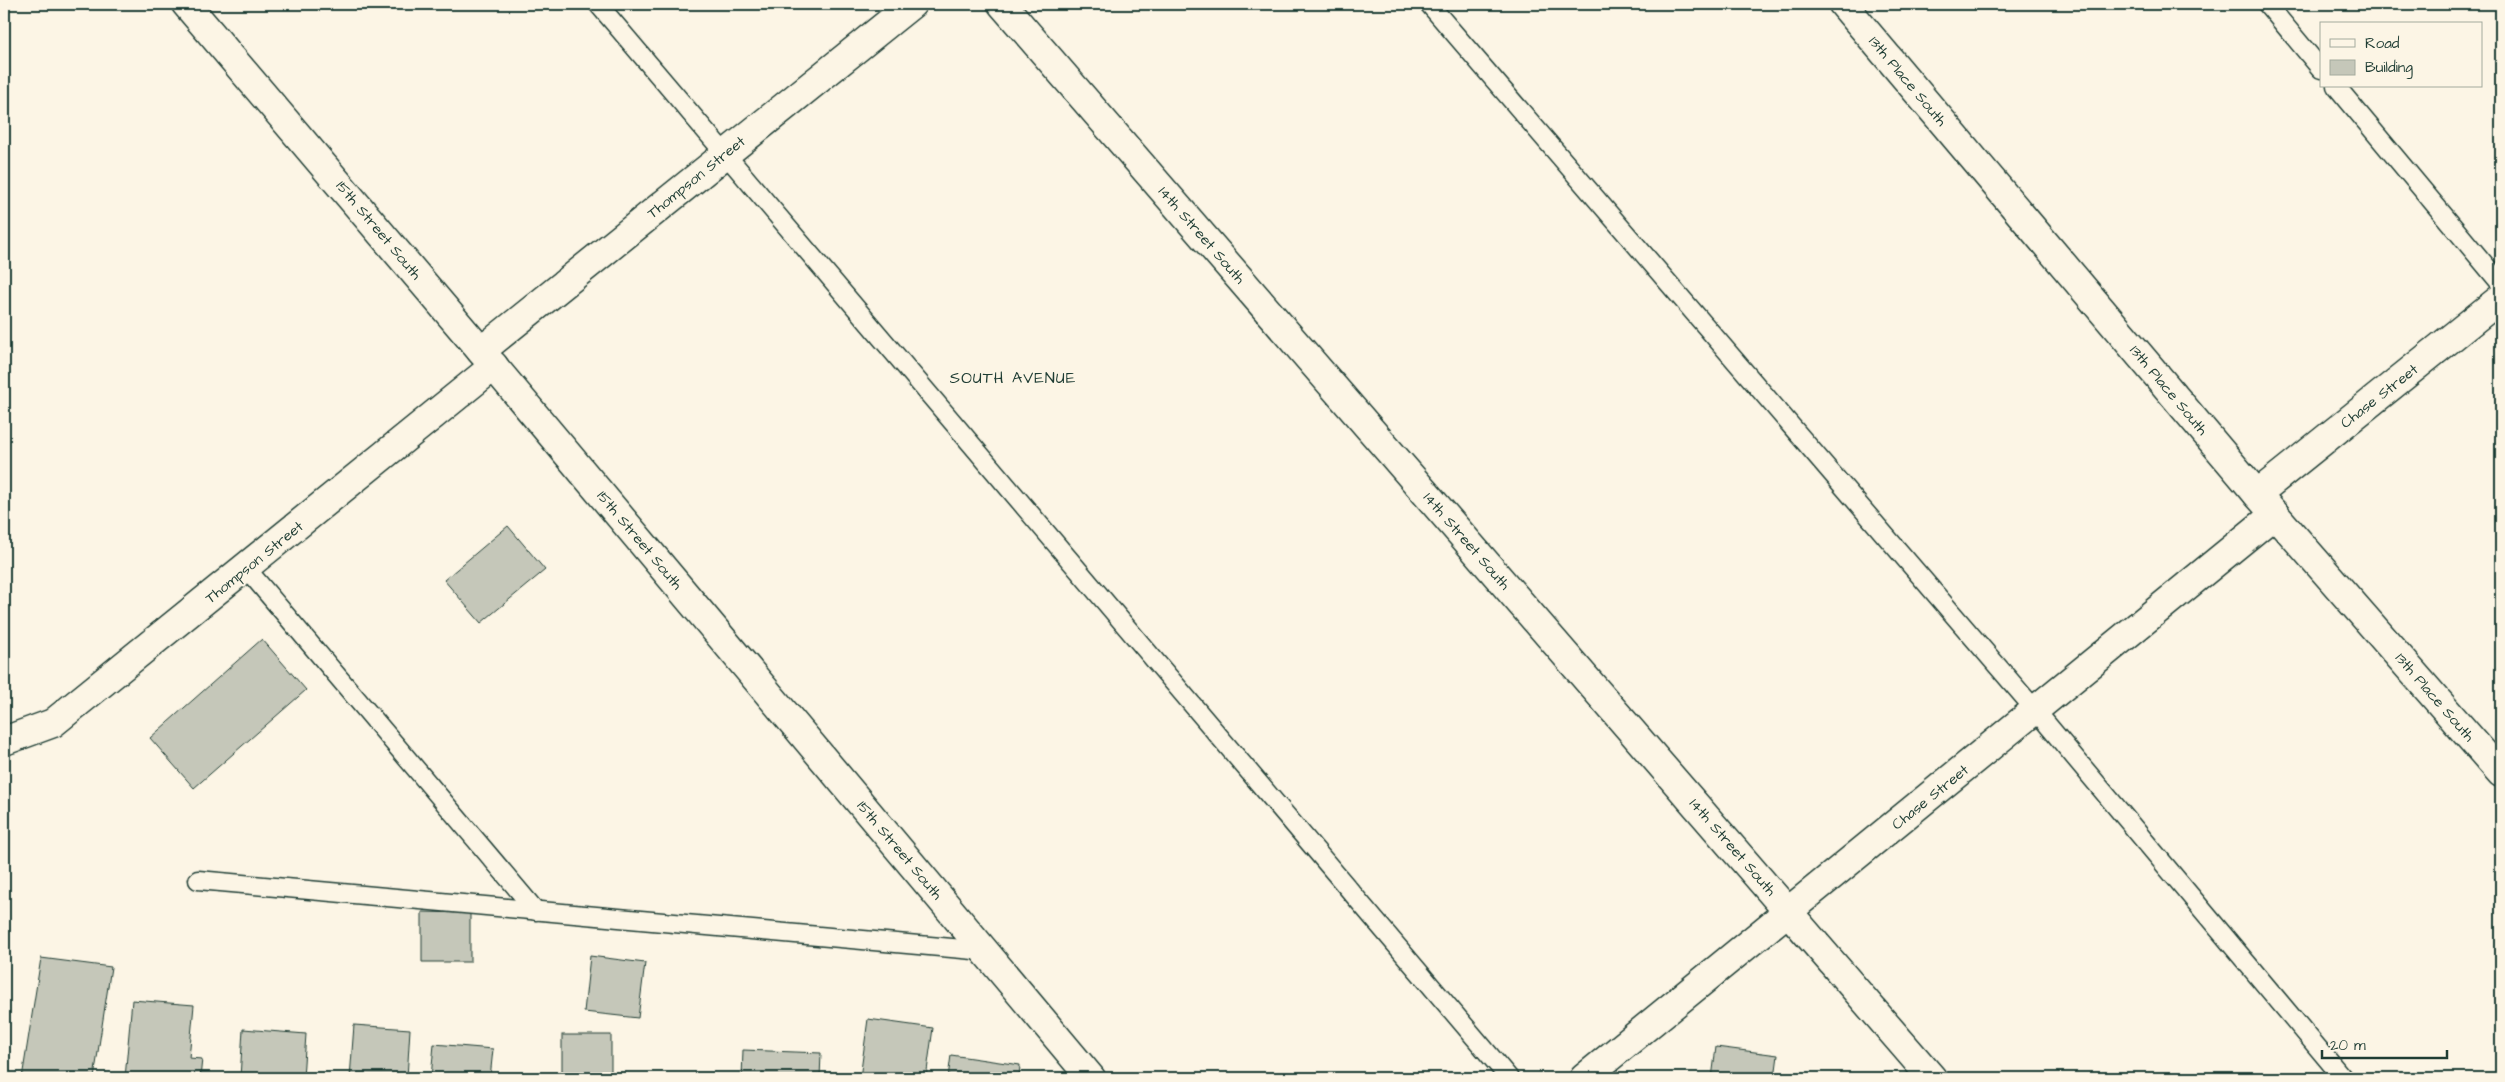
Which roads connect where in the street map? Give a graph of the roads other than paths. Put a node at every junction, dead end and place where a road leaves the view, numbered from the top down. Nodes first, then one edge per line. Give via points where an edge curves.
1 (186, 4) edge
2 (598, 4) edge
3 (912, 4) edge
4 (1002, 4) edge
5 (1429, 4) edge
6 (1842, 4) edge
7 (2267, 4) edge
8 (2320, 68) edge
9 (2338, 88) edge
10 (726, 154) junction
11 (2501, 284) edge
12 (2501, 298) edge
13 (488, 359) junction
14 (2257, 494) junction
15 (2275, 514) junction
16 (246, 568) junction
17 (2036, 712) junction
18 (4, 741) edge
19 (2501, 773) edge
20 (198, 880) dead end
21 (536, 911) junction
22 (1788, 911) junction
23 (985, 951) junction
24 (1091, 1078) edge
25 (1509, 1078) edge
26 (1584, 1078) edge
27 (1932, 1078) edge
28 (2343, 1078) edge

1 - 13 street, 15th Street South
2 - 10 lane
3 - 10 street, Thompson Street
4 - 22 street, 14th Street South
5 - 17 lane
6 - 14 street, 13th Place South
7 - 8 lane
9 - 11 lane
10 - 13 street, Thompson Street
10 - 25 lane
12 - 14 street, Chase Street
13 - 16 street, Thompson Street
13 - 23 street, 15th Street South
14 - 15 street, 13th Place South
15 - 17 street, Chase Street
15 - 19 street, 13th Place South
16 - 18 street, Thompson Street via 53,723
16 - 21 lane
17 - 22 street, Chase Street
17 - 28 lane
20 - 21 lane
21 - 23 lane
22 - 26 street, Chase Street
22 - 27 street, 14th Street South
23 - 24 street, 15th Street South

